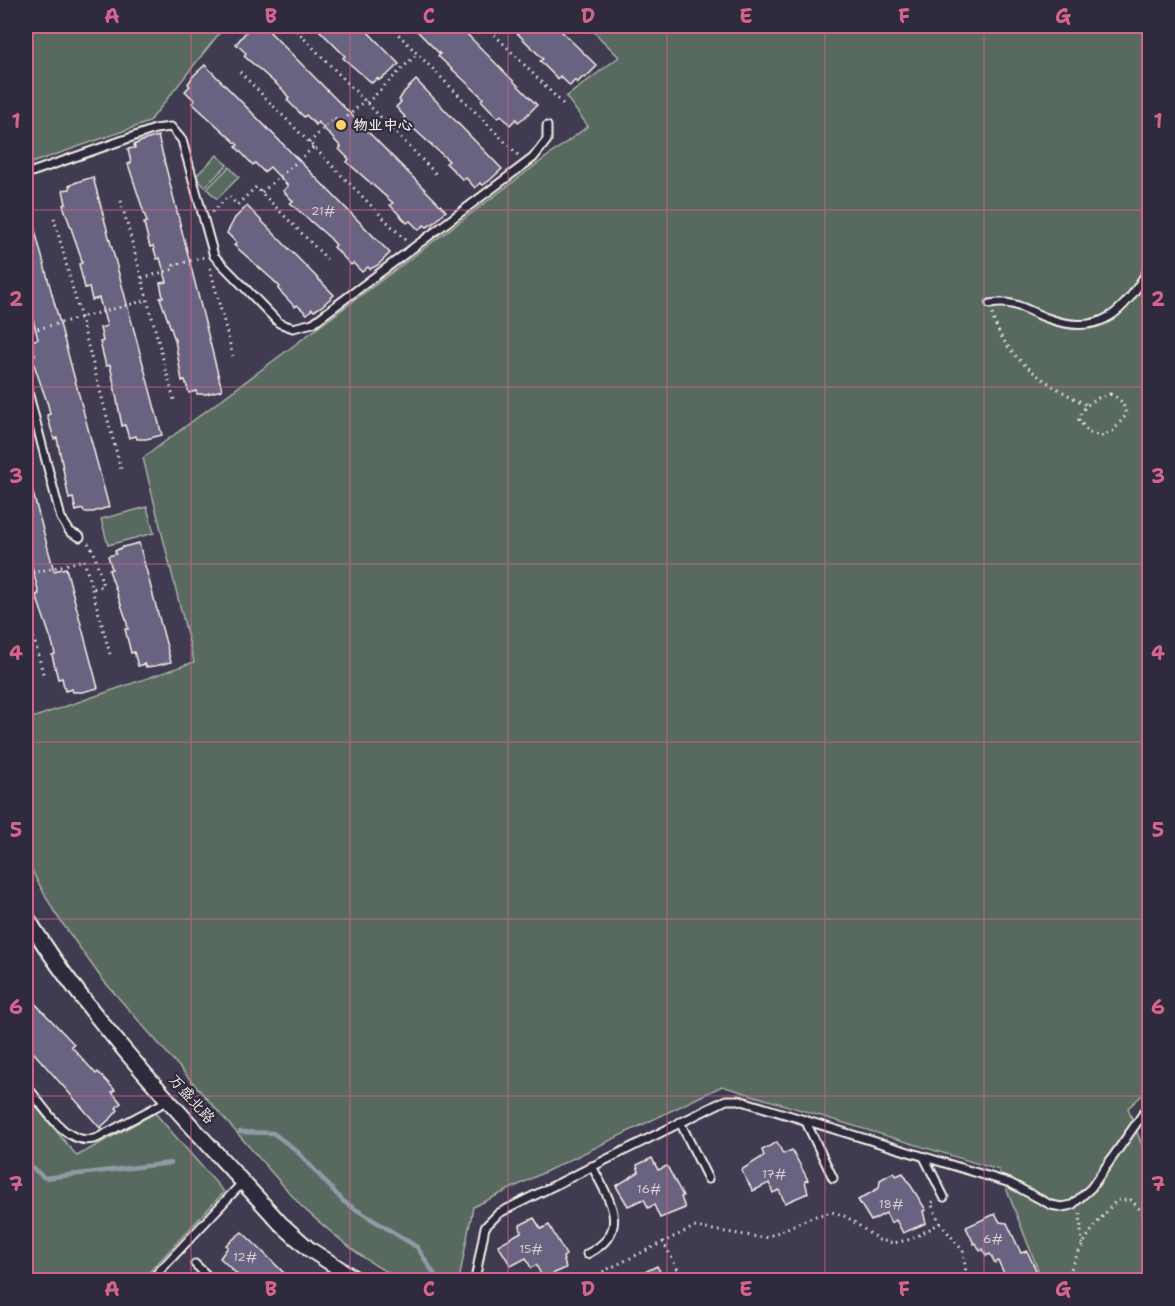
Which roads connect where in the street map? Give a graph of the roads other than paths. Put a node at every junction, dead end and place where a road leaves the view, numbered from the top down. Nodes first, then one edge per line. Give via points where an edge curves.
1 (547, 126) dead end
2 (26, 174) edge
3 (1149, 266) edge
4 (990, 304) road end
5 (26, 384) edge
6 (80, 537) road end
7 (26, 916) edge
8 (26, 1085) edge
9 (170, 1100) junction
10 (1149, 1104) edge
11 (805, 1120) junction
12 (680, 1122) junction
13 (924, 1157) junction
14 (592, 1166) junction
15 (833, 1178) dead end
16 (708, 1179) dead end
17 (243, 1182) junction
18 (944, 1197) road end
19 (587, 1254) dead end
20 (195, 1264) dead end
21 (151, 1281) edge
22 (213, 1281) edge
23 (357, 1281) edge
24 (475, 1281) edge

1 - 2 lane via 547,140 538,153 313,323 299,328 279,323 214,255 182,140 171,127 154,129
3 - 4 lane via 1136,293 1120,311 1091,324 1047,319 1007,301
5 - 6 lane via 61,518 70,532
7 - 9 street, 万盛北路 via 81,996
8 - 9 lane via 69,1135 84,1141 98,1138
9 - 17 street, 万盛北路
10 - 13 lane via 1081,1199 1062,1207 1010,1183
11 - 12 lane via 731,1099
11 - 13 lane
11 - 15 lane
12 - 14 lane
12 - 16 lane
13 - 18 lane
14 - 19 lane via 615,1219 606,1242
14 - 24 lane via 489,1221 483,1233
17 - 21 lane
17 - 23 street, 万盛北路 via 309,1249
20 - 22 lane

